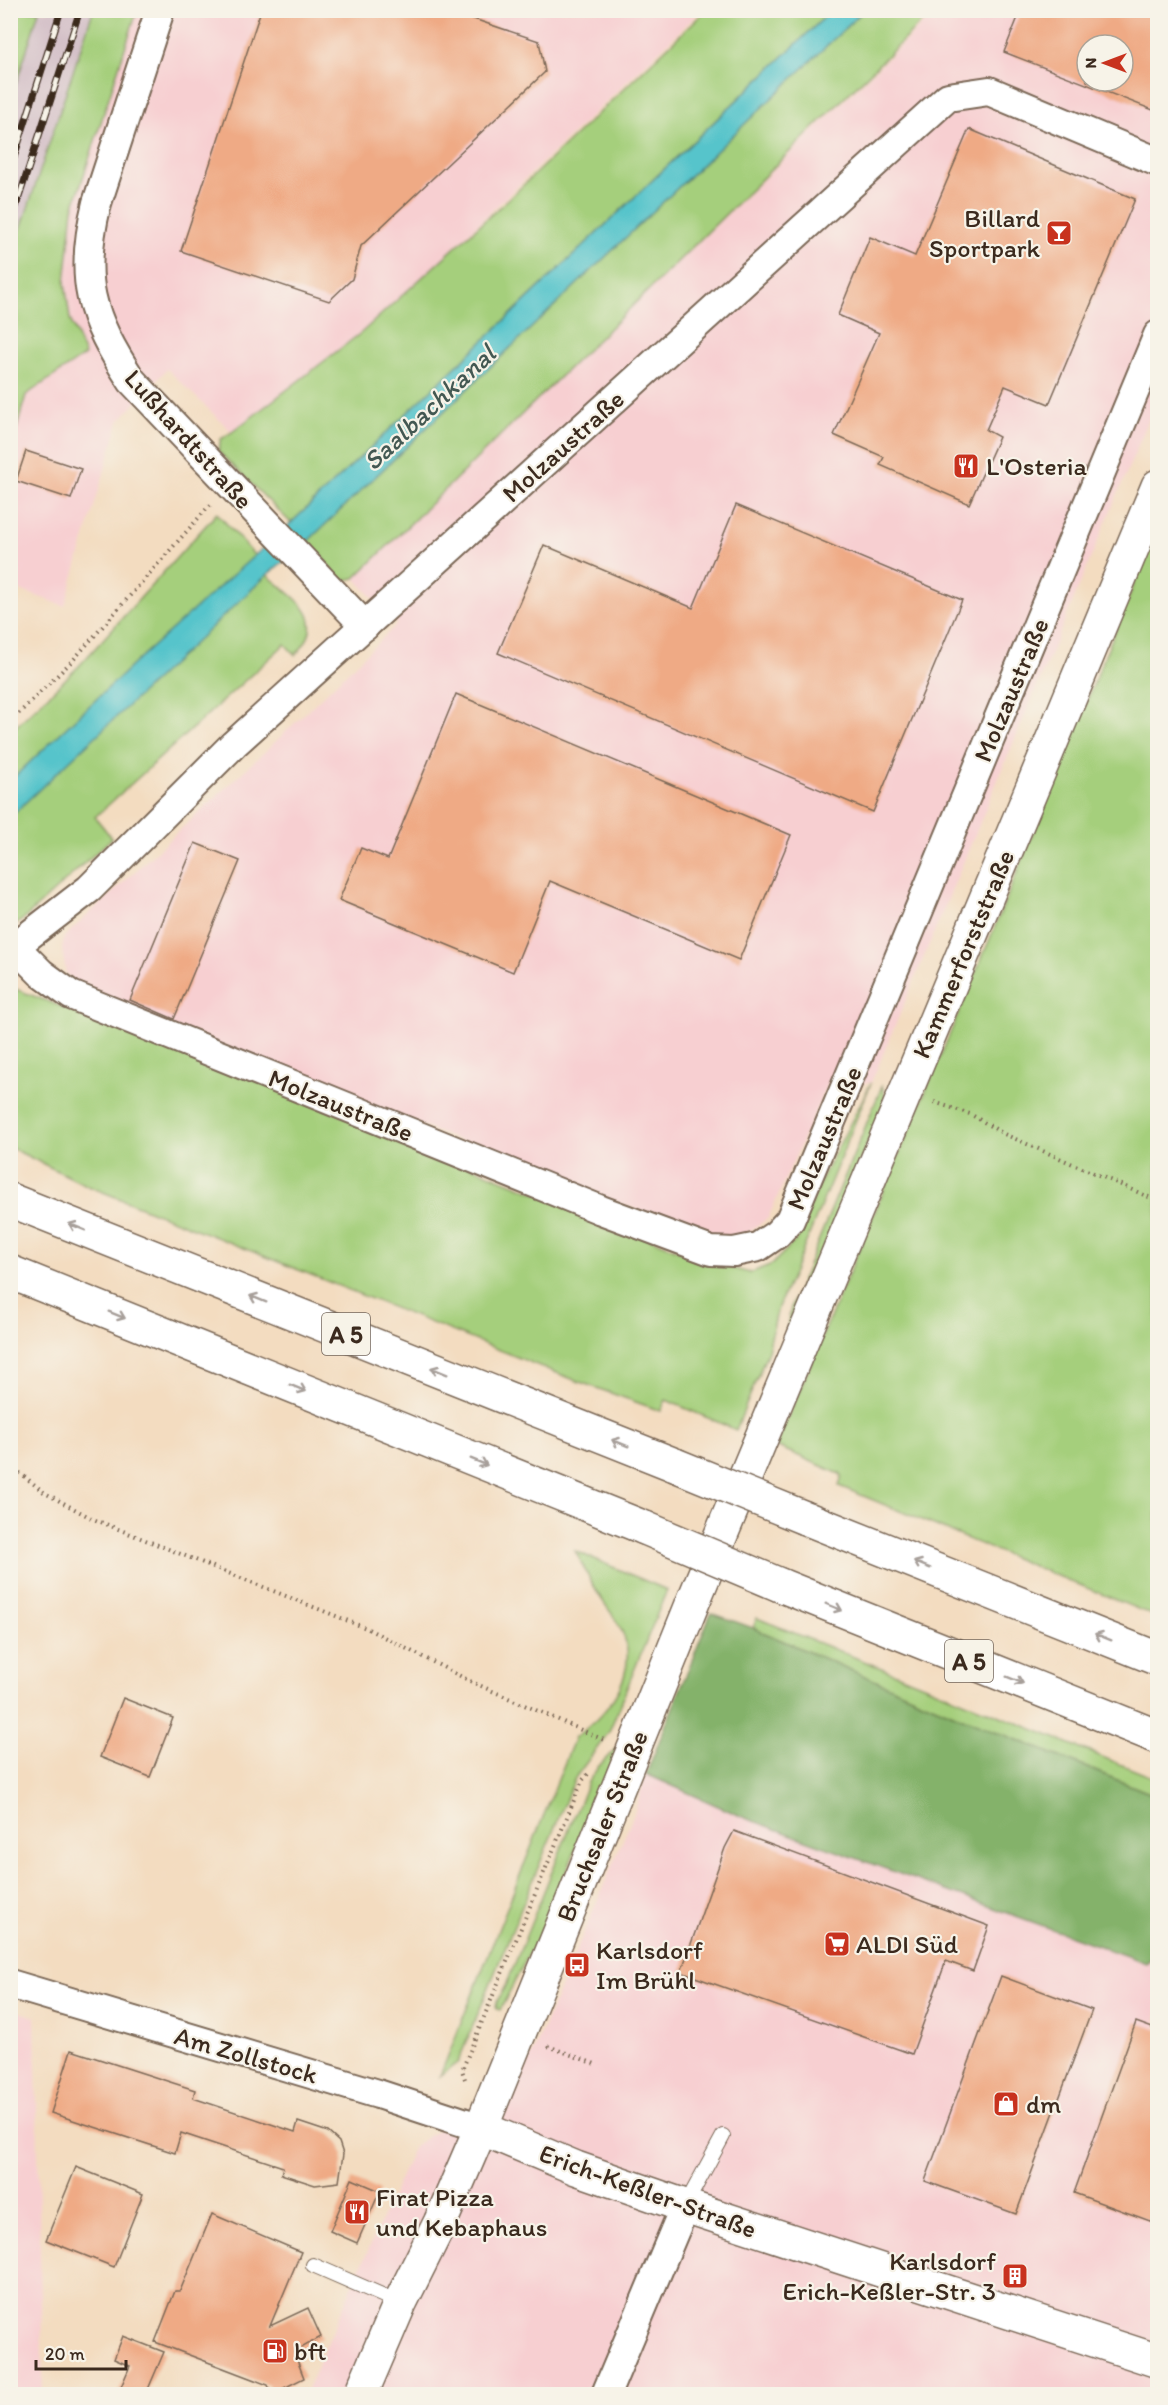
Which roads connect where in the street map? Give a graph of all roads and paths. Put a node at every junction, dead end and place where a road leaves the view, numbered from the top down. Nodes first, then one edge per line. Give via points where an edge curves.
1 (160, 10) edge
2 (1158, 162) edge
3 (1158, 335) edge
4 (228, 484) junction
5 (1158, 486) edge
6 (365, 626) junction
7 (10, 722) edge
8 (13, 949) edge
9 (905, 1092) junction
10 (10, 1200) edge
11 (1158, 1202) edge
12 (10, 1272) edge
13 (769, 1421) joint
14 (10, 1465) edge
15 (1158, 1659) edge
16 (1158, 1737) edge
17 (610, 1743) dead end
18 (10, 1984) edge
19 (481, 2128) junction
20 (723, 2136) dead end
21 (685, 2206) junction
22 (313, 2265) dead end
23 (400, 2303) junction
24 (1158, 2361) edge
25 (361, 2394) edge
26 (606, 2394) edge

1 - 4 street, Lußhardtstraße via 97,203 90,231 89,288 100,327 132,381
2 - 6 street, Molzaustraße via 988,92 948,97
3 - 8 street, Molzaustraße via 790,1220 758,1247 711,1251 557,1192 71,995
4 - 6 street, Lußhardtstraße
4 - 7 path via 74,659
5 - 9 main road, Kammerforststraße
6 - 8 street, Molzaustraße via 234,744 89,889
9 - 11 path via 970,1114 1004,1134
9 - 13 main road, Kammerforststraße
15 -> 10 main road, A 5, bridge
12 -> 16 main road, A 5, bridge
13 - 19 main road, Bruchsaler Straße
14 - 17 path via 45,1493 93,1520 366,1628 472,1682
18 - 19 street, Am Zollstock
19 - 21 main road, Erich-Keßler-Straße via 576,2168
19 - 23 main road, Bruchsaler Straße
20 - 21 lane
21 - 24 main road, Erich-Keßler-Straße
21 - 26 street
22 - 23 lane
23 - 25 main road, Bruchsaler Straße

